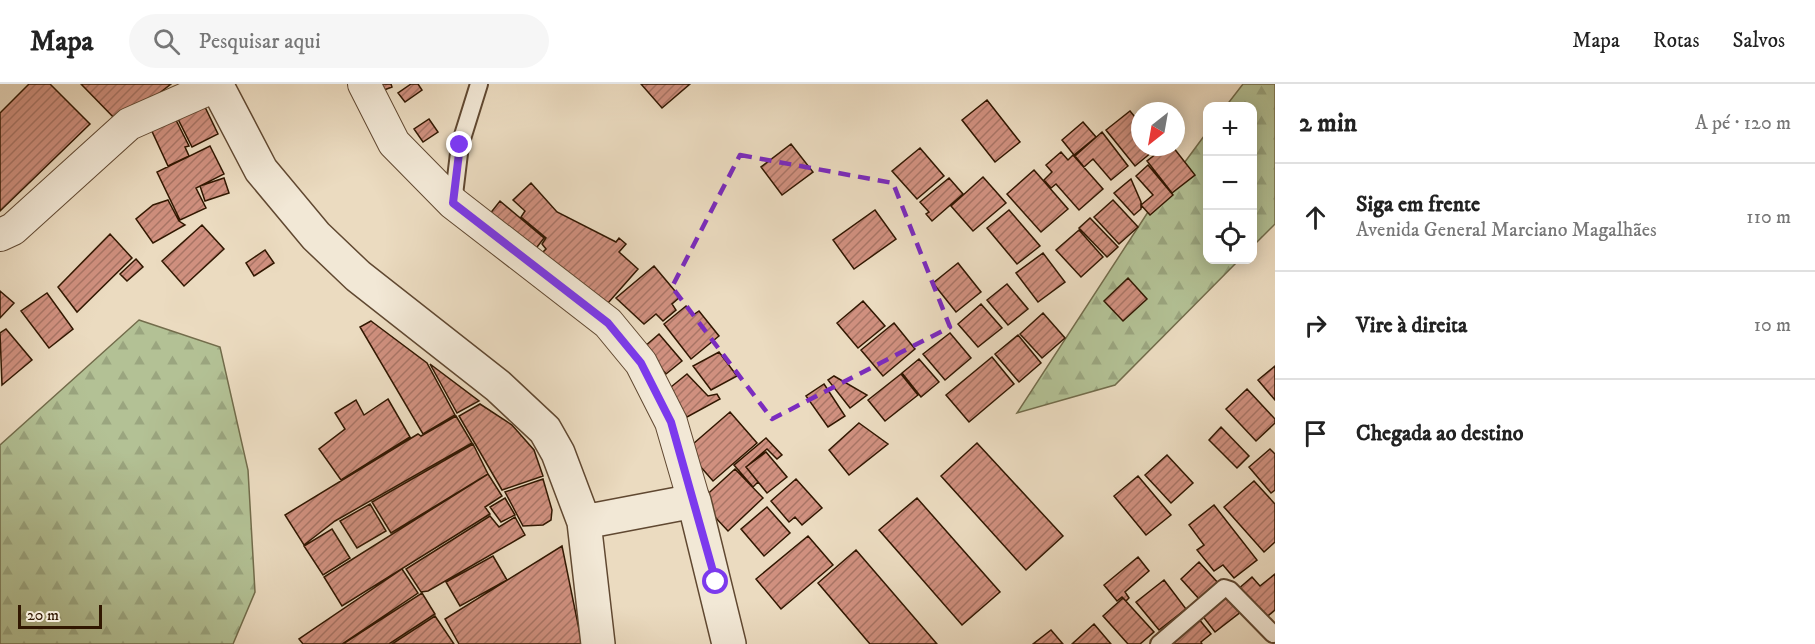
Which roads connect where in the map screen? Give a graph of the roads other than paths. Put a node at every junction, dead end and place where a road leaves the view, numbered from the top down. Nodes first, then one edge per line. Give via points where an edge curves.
1 (364, 84) edge
2 (479, 84) edge
3 (217, 85) edge
4 (453, 203) junction
5 (0, 235) edge
6 (694, 501) junction
7 (584, 522) junction
8 (1272, 636) edge
9 (598, 644) edge
10 (729, 644) edge
11 (1160, 644) edge

1 - 4 street via 394,143
2 - 4 lane via 460,145
3 - 5 street via 129,124 13,229
3 - 7 street via 261,170 316,236 358,276 498,386 545,430
4 - 6 street via 608,323 641,363 671,422
6 - 7 street
6 - 10 street
7 - 9 street
8 - 11 lane via 1224,588

